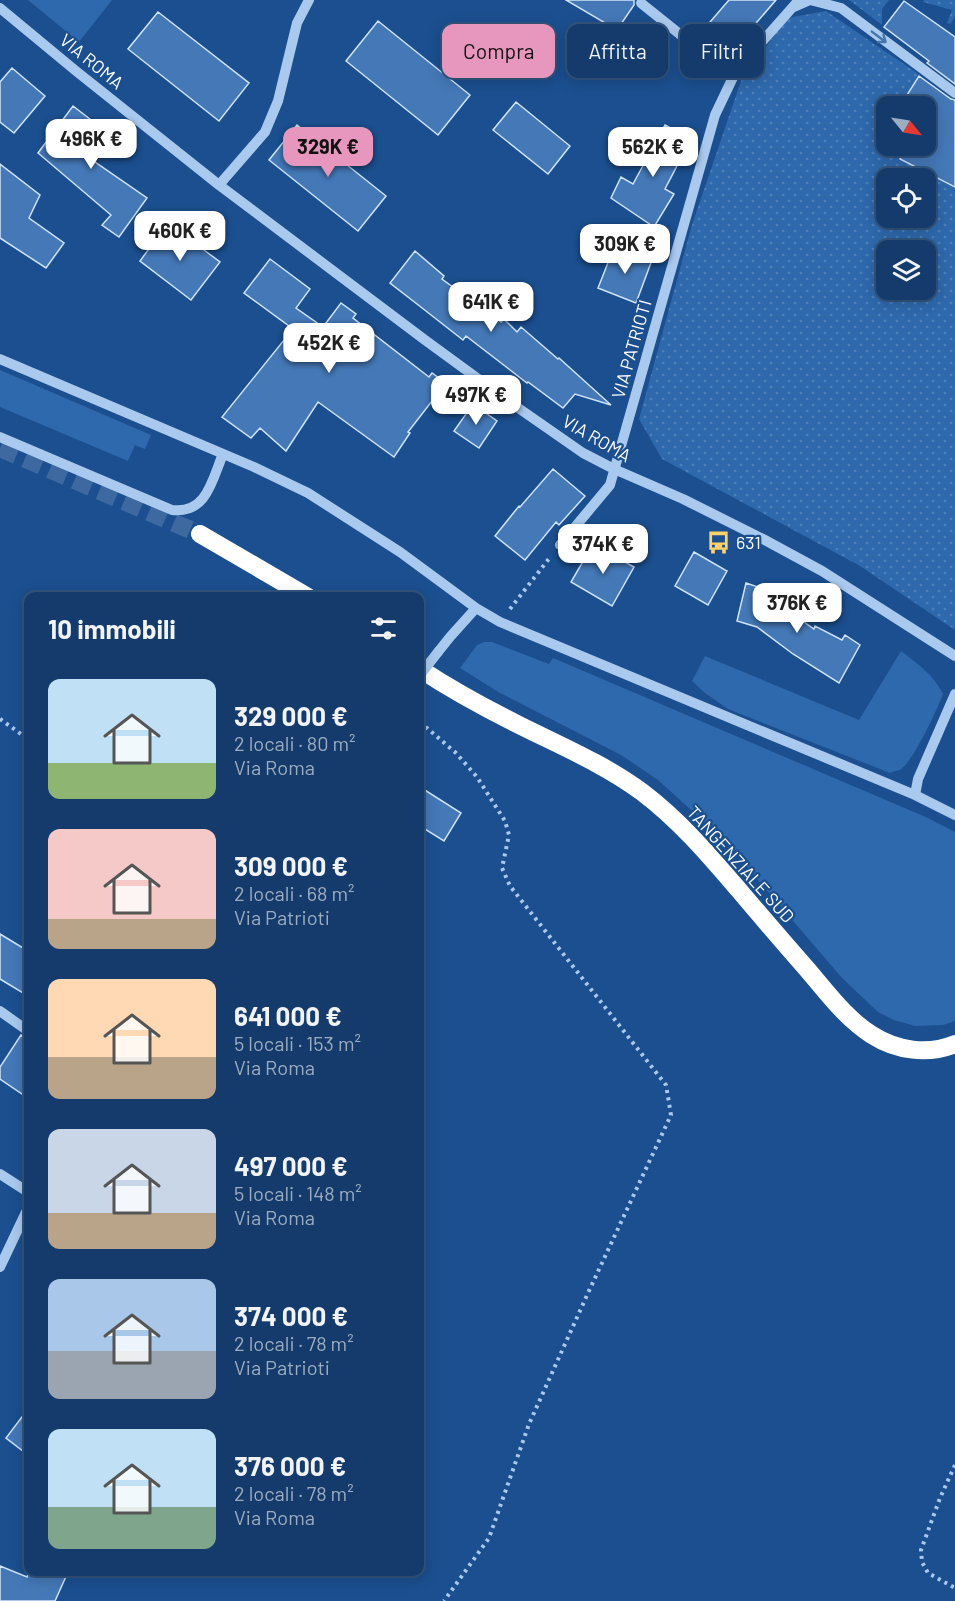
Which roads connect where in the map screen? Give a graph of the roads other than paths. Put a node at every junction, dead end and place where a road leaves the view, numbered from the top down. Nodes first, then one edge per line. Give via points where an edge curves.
1 (309, 0) edge
2 (641, 3) dead end
3 (795, 4) edge
4 (0, 8) edge
5 (680, 34) edge
6 (764, 39) edge
7 (733, 78) edge
8 (955, 93) edge
9 (219, 185) junction
10 (0, 359) edge
11 (0, 437) edge
12 (223, 454) junction
13 (614, 469) junction
14 (200, 534) tunnel mouth
15 (560, 545) road end
16 (299, 592) edge
17 (476, 608) junction
18 (955, 656) edge
19 (424, 670) edge
20 (424, 672) edge
21 (955, 694) edge
22 (915, 795) junction
23 (955, 815) edge
24 (0, 1011) edge
25 (24, 1028) edge
26 (955, 1044) edge
27 (0, 1174) edge
28 (24, 1189) edge
29 (24, 1216) edge
30 (0, 1267) edge

1 - 9 street via 297,22 278,101 265,132
2 - 5 street
3 - 6 street, VIA PATRIOTI
3 -> 8 street, VIA PATRIOTI via 810,0 841,8
4 - 9 street, VIA ROMA
7 - 13 street, VIA PATRIOTI via 715,115
9 - 13 street, VIA ROMA via 505,399 583,453
10 - 12 street
11 - 12 street via 179,511 201,502
12 - 17 street via 337,510
13 - 15 street, VIA PATRIOTI via 610,485
13 - 18 street, VIA ROMA via 773,544
14 - 16 highway
17 - 19 street, bridge
17 - 22 street via 500,622
20 - 26 highway, TANGENZIALE SUD via 491,711 591,760 666,812 705,850 859,1026 896,1047 926,1050
21 - 22 street via 918,778
22 - 23 street
24 - 25 street
27 - 28 street
29 - 30 street

